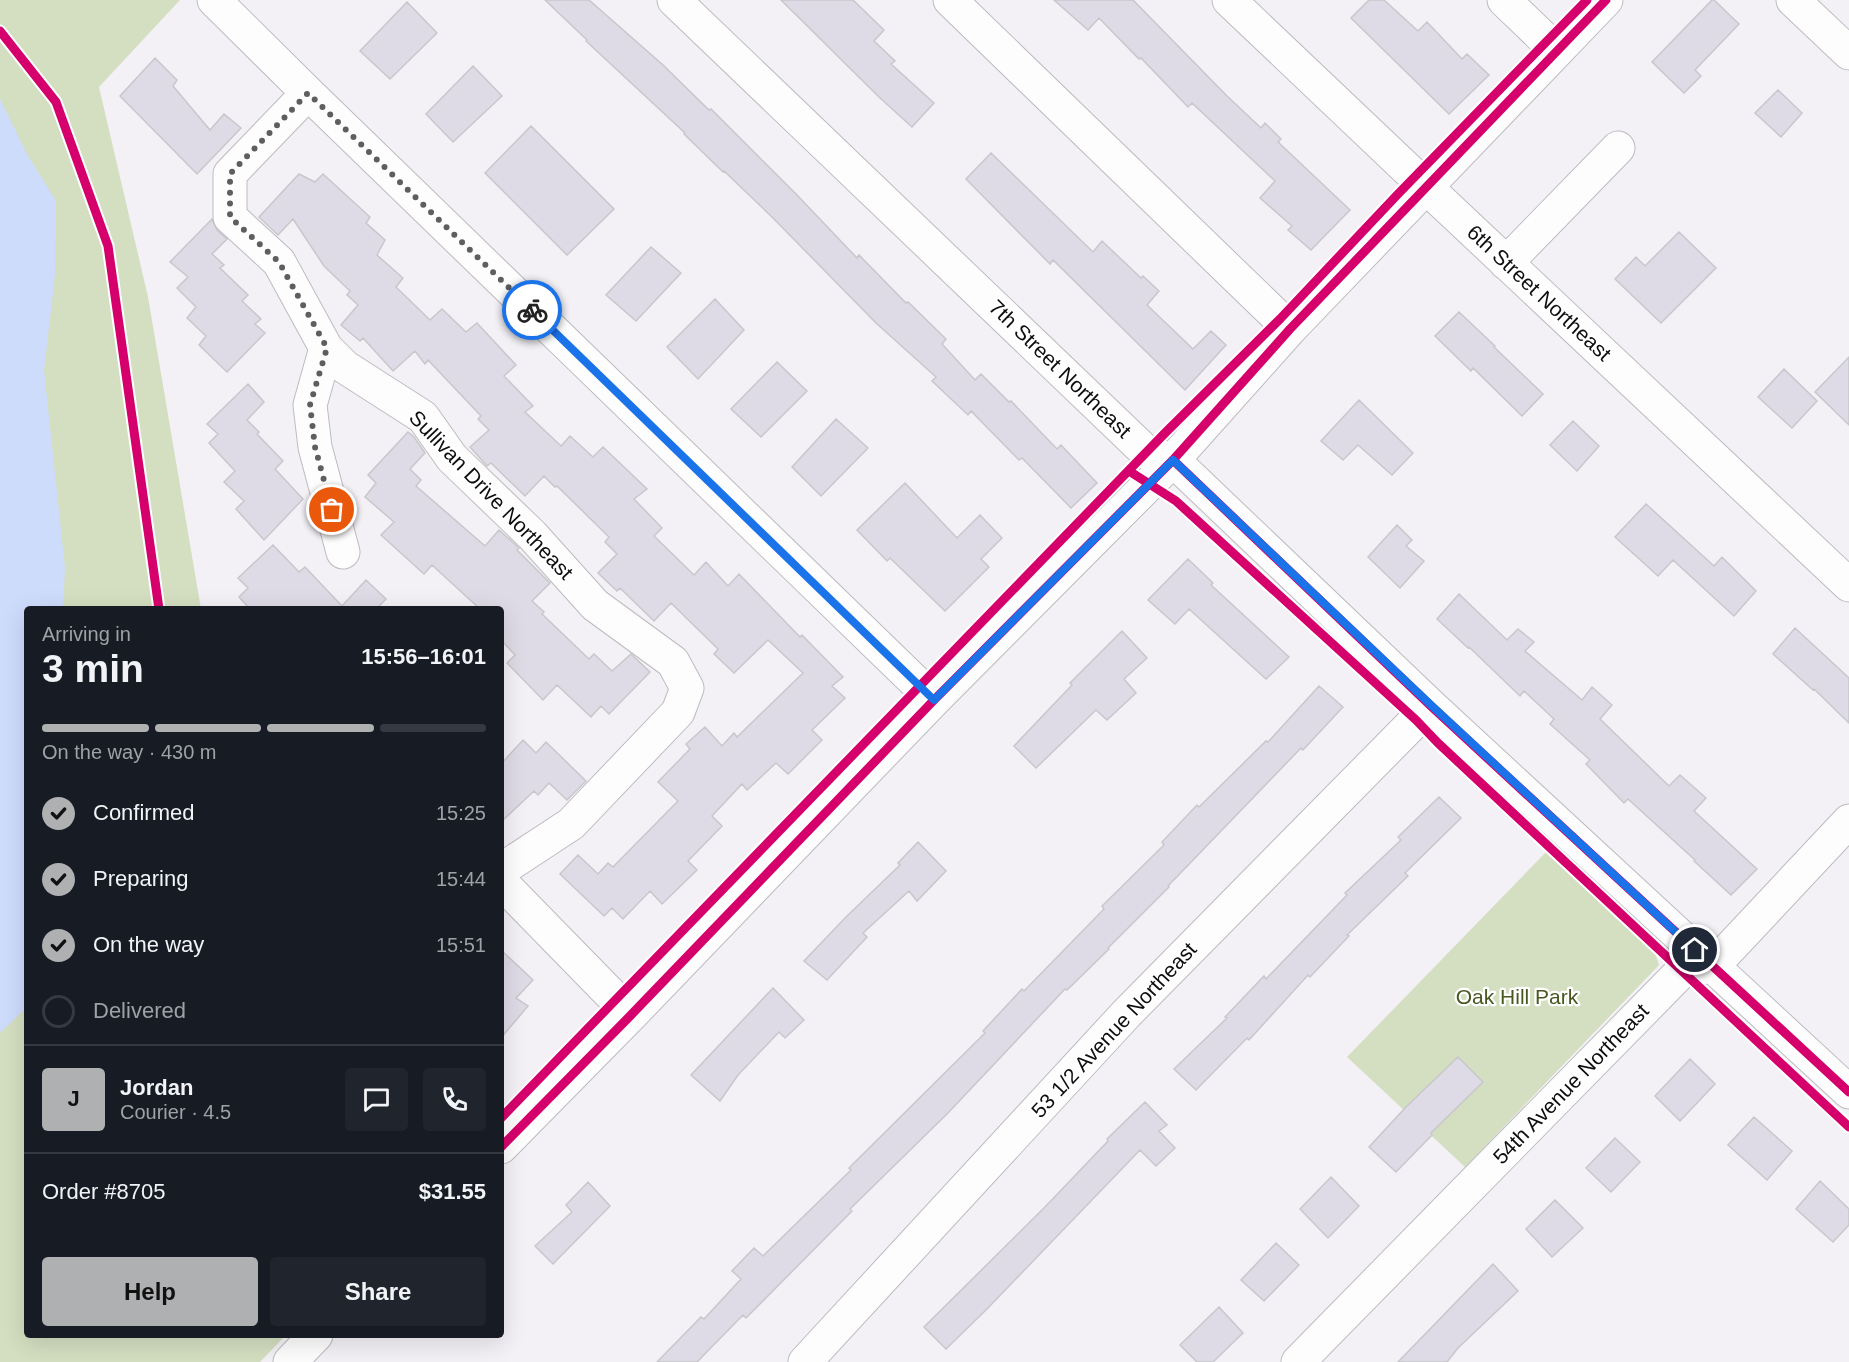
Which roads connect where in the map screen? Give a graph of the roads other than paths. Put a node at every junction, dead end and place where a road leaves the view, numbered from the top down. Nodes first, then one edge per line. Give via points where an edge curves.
1 (214, 0) edge
2 (674, 0) edge
3 (950, 0) edge
4 (1229, 0) edge
5 (1504, 0) edge
6 (1606, 0) edge
7 (1793, 0) edge
8 (1557, 51) junction
9 (1849, 53) edge
10 (308, 93) junction
11 (1617, 148) dead end
12 (1426, 187) junction
13 (1506, 263) junction
14 (1290, 329) junction
15 (327, 348) junction
16 (1173, 460) junction
17 (343, 552) dead end
18 (1849, 585) edge
19 (934, 700) junction
20 (1432, 706) junction
21 (1849, 820) edge
22 (504, 868) edge
23 (504, 885) edge
24 (1713, 966) junction
25 (631, 1015) junction
26 (1849, 1092) edge
27 (504, 1145) edge
28 (313, 1338) edge
29 (290, 1362) edge
30 (805, 1362) edge
31 (1298, 1362) edge

1 - 10 street
2 - 16 street, 7th Street Northeast via 1147,453
3 - 14 street
4 - 12 street, 6th Street Northeast
5 - 8 street
6 - 8 street
7 - 9 street
8 - 12 street
10 - 15 street, Sullivan Drive Northeast via 230,174 230,217 279,262
10 - 19 street
11 - 13 street
12 - 13 street, 6th Street Northeast
12 - 14 street
13 - 18 street, 6th Street Northeast
14 - 16 street
15 - 17 street via 310,405 315,447
15 - 22 street, Sullivan Drive Northeast via 345,367 423,417 452,458 532,535 594,605 673,662 687,688 678,712 572,824
16 - 19 street
16 - 20 street, 7th Street Northeast
19 - 25 street
20 - 24 street, 7th Street Northeast
20 - 30 street, 53 1/2 Avenue Northeast via 1127,1013
21 - 24 street
23 - 25 street
24 - 26 street, 7th Street Northeast
24 - 31 street, 54th Avenue Northeast via 1682,971
25 - 27 street
28 - 29 street

